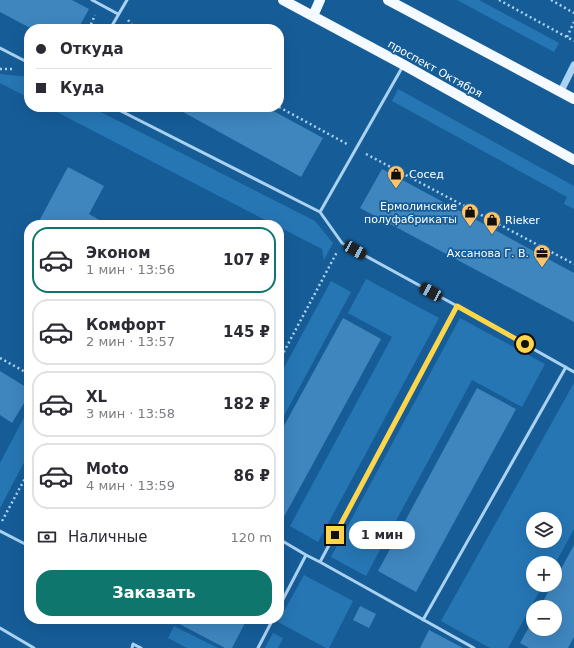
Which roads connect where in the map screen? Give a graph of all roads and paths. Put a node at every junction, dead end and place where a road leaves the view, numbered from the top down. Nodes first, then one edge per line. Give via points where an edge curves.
1 (92, 0) edge
2 (127, 0) edge
3 (283, 0) edge
4 (320, 0) edge
5 (388, 0) edge
6 (499, 0) edge
7 (551, 0) edge
8 (100, 5) junction
9 (574, 12) edge
10 (118, 14) junction
11 (313, 16) junction
12 (574, 22) edge
13 (91, 24) edge
14 (113, 24) edge
15 (567, 37) junction
16 (574, 41) edge
17 (0, 48) edge
18 (24, 61) edge
19 (404, 65) junction
20 (574, 65) edge
21 (561, 91) junction
22 (574, 99) edge
23 (284, 110) edge
24 (124, 112) edge
25 (356, 148) junction
26 (574, 160) edge
27 (320, 212) junction
28 (342, 243) junction
29 (574, 264) edge
30 (457, 306) junction
31 (284, 352) edge
32 (0, 358) edge
33 (566, 367) junction
34 (24, 371) edge
35 (574, 372) edge
36 (24, 480) edge
37 (0, 525) edge
38 (0, 531) edge
39 (284, 542) edge
40 (24, 543) edge
41 (306, 555) junction
42 (320, 562) junction
43 (284, 597) edge
44 (423, 620) junction
45 (270, 624) edge
46 (0, 628) edge
47 (34, 648) edge
48 (132, 648) edge
49 (141, 648) edge
50 (258, 648) edge
51 (474, 648) edge

1 - 8 lane
2 - 10 lane
3 - 11 main road, проспект Октября
4 - 11 main road
5 - 21 main road
6 - 15 path
7 - 9 path
8 - 10 lane
8 - 13 path
10 - 14 lane
11 - 19 main road, проспект Октября
12 - 15 path
15 - 16 path
17 - 18 lane
19 - 25 lane
19 - 26 main road, проспект Октября
20 - 21 street
21 - 22 main road
23 - 25 path
24 - 27 lane
25 - 27 lane
25 - 29 path
27 - 28 lane
28 - 30 lane
28 - 31 path
30 - 33 lane
30 - 42 lane
32 - 34 path
33 - 35 lane
33 - 44 lane
36 - 37 path
38 - 40 lane
39 - 41 lane
41 - 42 lane
41 - 43 lane
42 - 44 lane
44 - 51 lane
45 - 50 lane
46 - 47 lane
48 - 49 lane via 133,644

